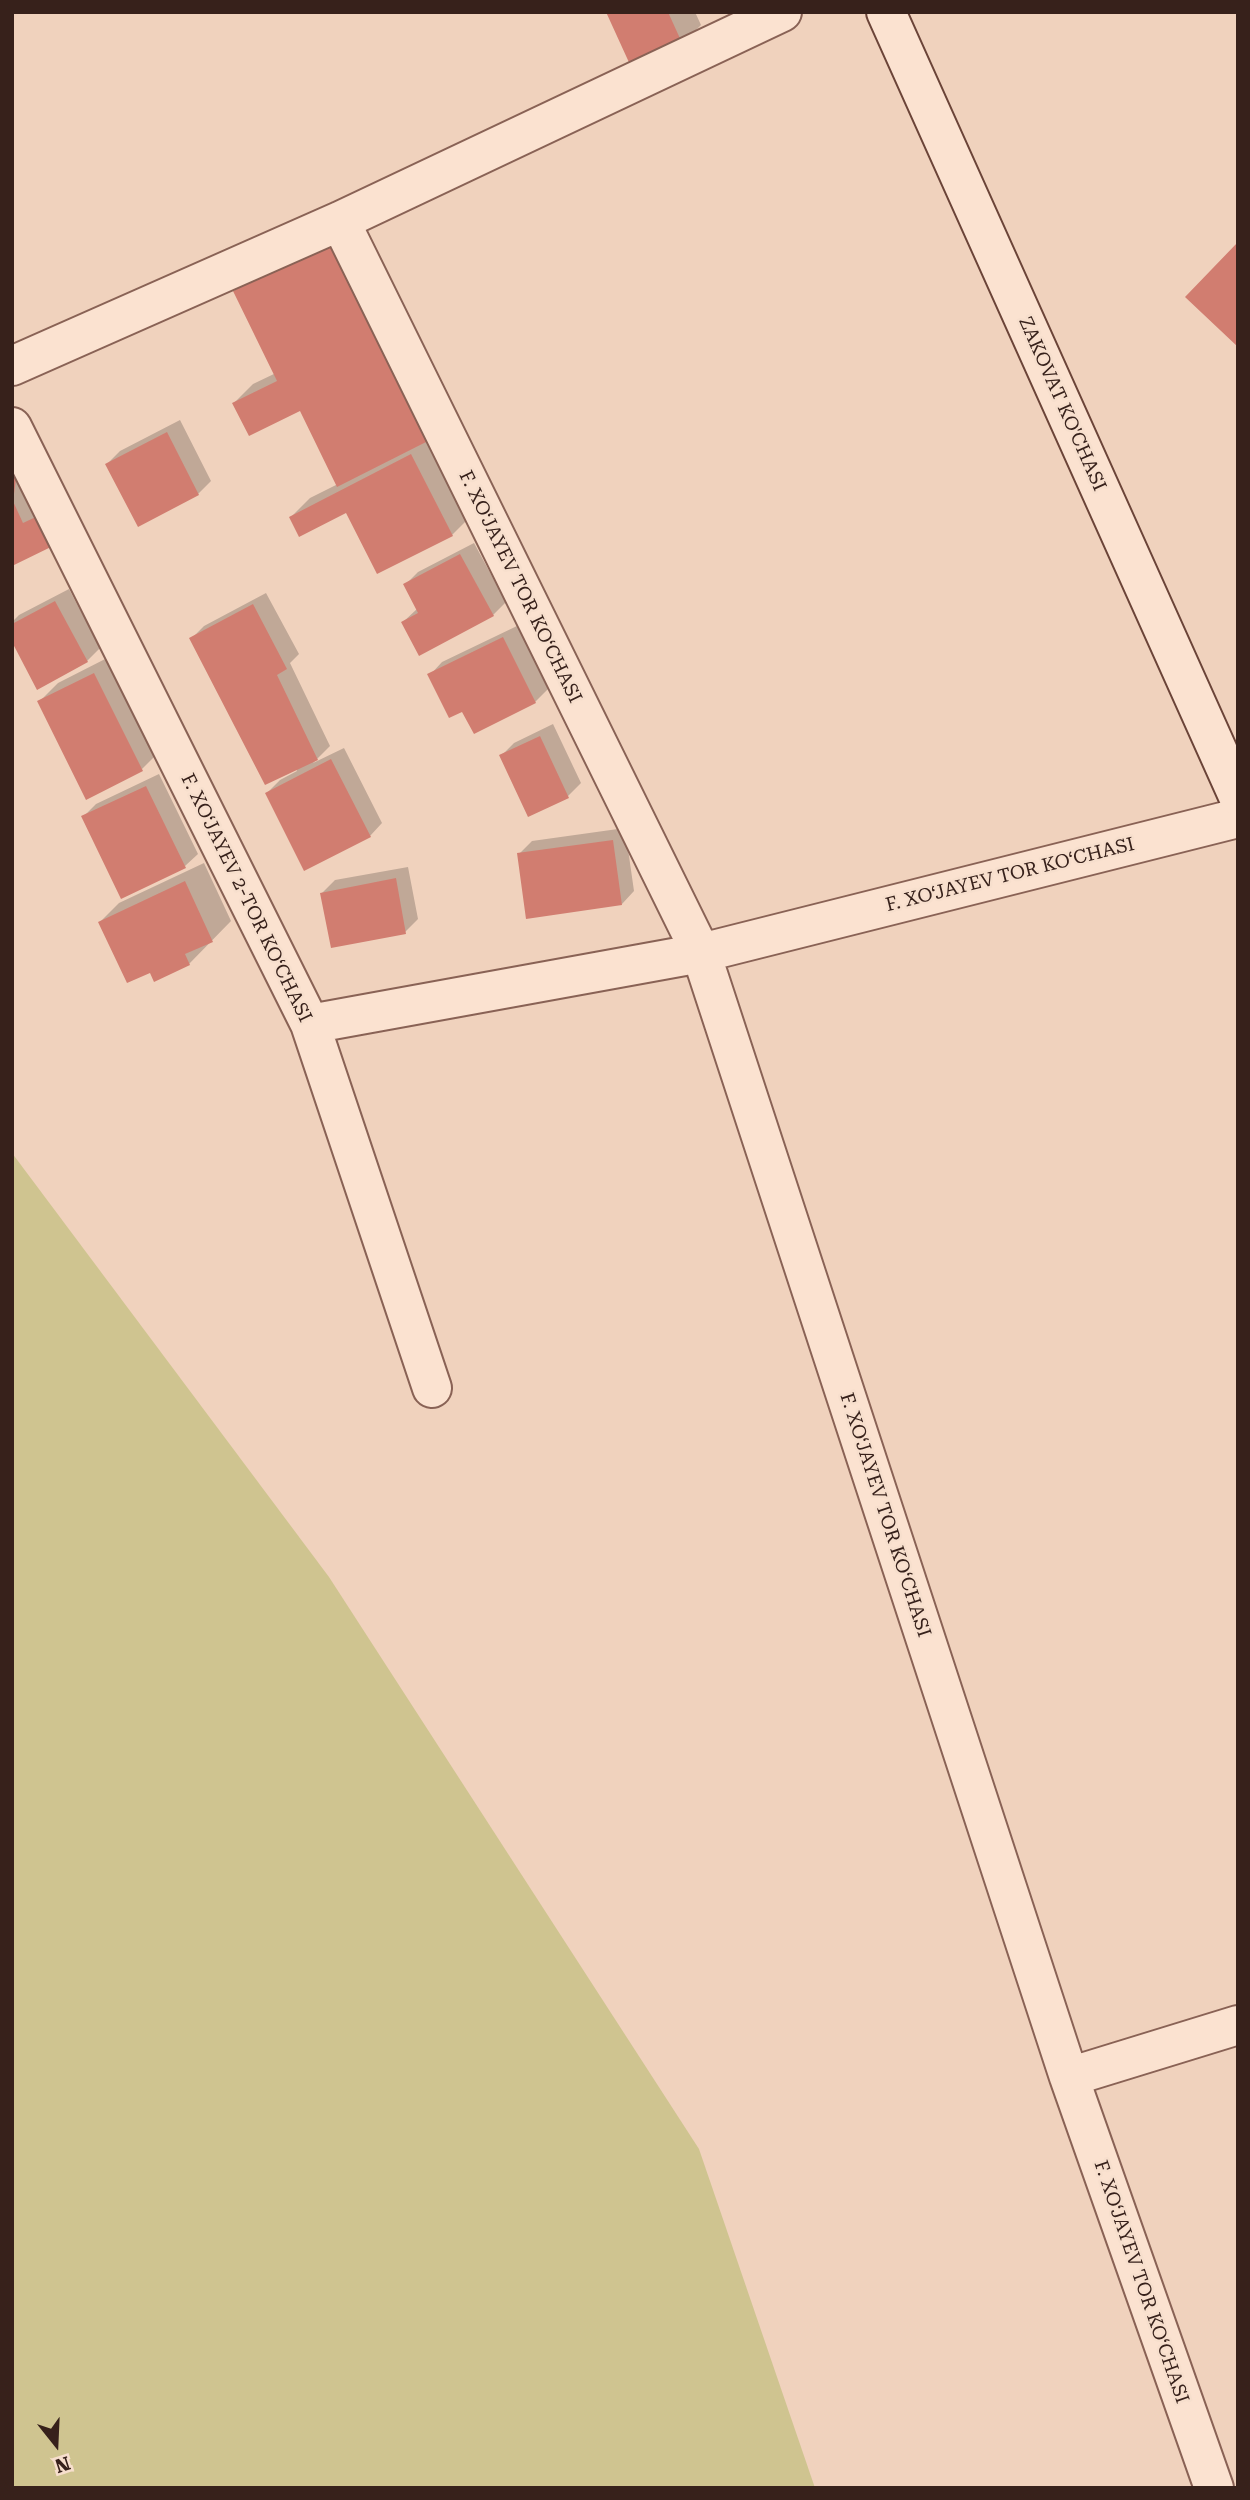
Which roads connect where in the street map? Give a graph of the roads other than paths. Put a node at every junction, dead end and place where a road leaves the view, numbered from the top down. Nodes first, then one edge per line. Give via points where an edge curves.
1 (782, 12) edge
2 (886, 12) edge
3 (340, 221) junction
4 (12, 366) edge
5 (12, 427) edge
6 (1238, 796) edge
7 (1238, 818) edge
8 (701, 953) junction
9 (310, 1024) junction
10 (432, 1388) dead end
11 (1238, 2025) edge
12 (1069, 2077) junction
13 (1214, 2488) edge

1 - 3 street
2 - 6 street, ZAKOVAT KO'CHASI
3 - 4 street
3 - 8 street, F. XO‘JAYEV TOR KO‘CHASI
5 - 9 street, F. XO‘JAYEV 2-TOR KO‘CHASI
7 - 8 street, F. XO‘JAYEV TOR KO‘CHASI
8 - 9 street, F. XO‘JAYEV TOR KO‘CHASI
8 - 12 street, F. XO‘JAYEV TOR KO‘CHASI
9 - 10 street, F. XO‘JAYEV 2-TOR KO‘CHASI
11 - 12 street
12 - 13 street, F. XO‘JAYEV TOR KO‘CHASI

